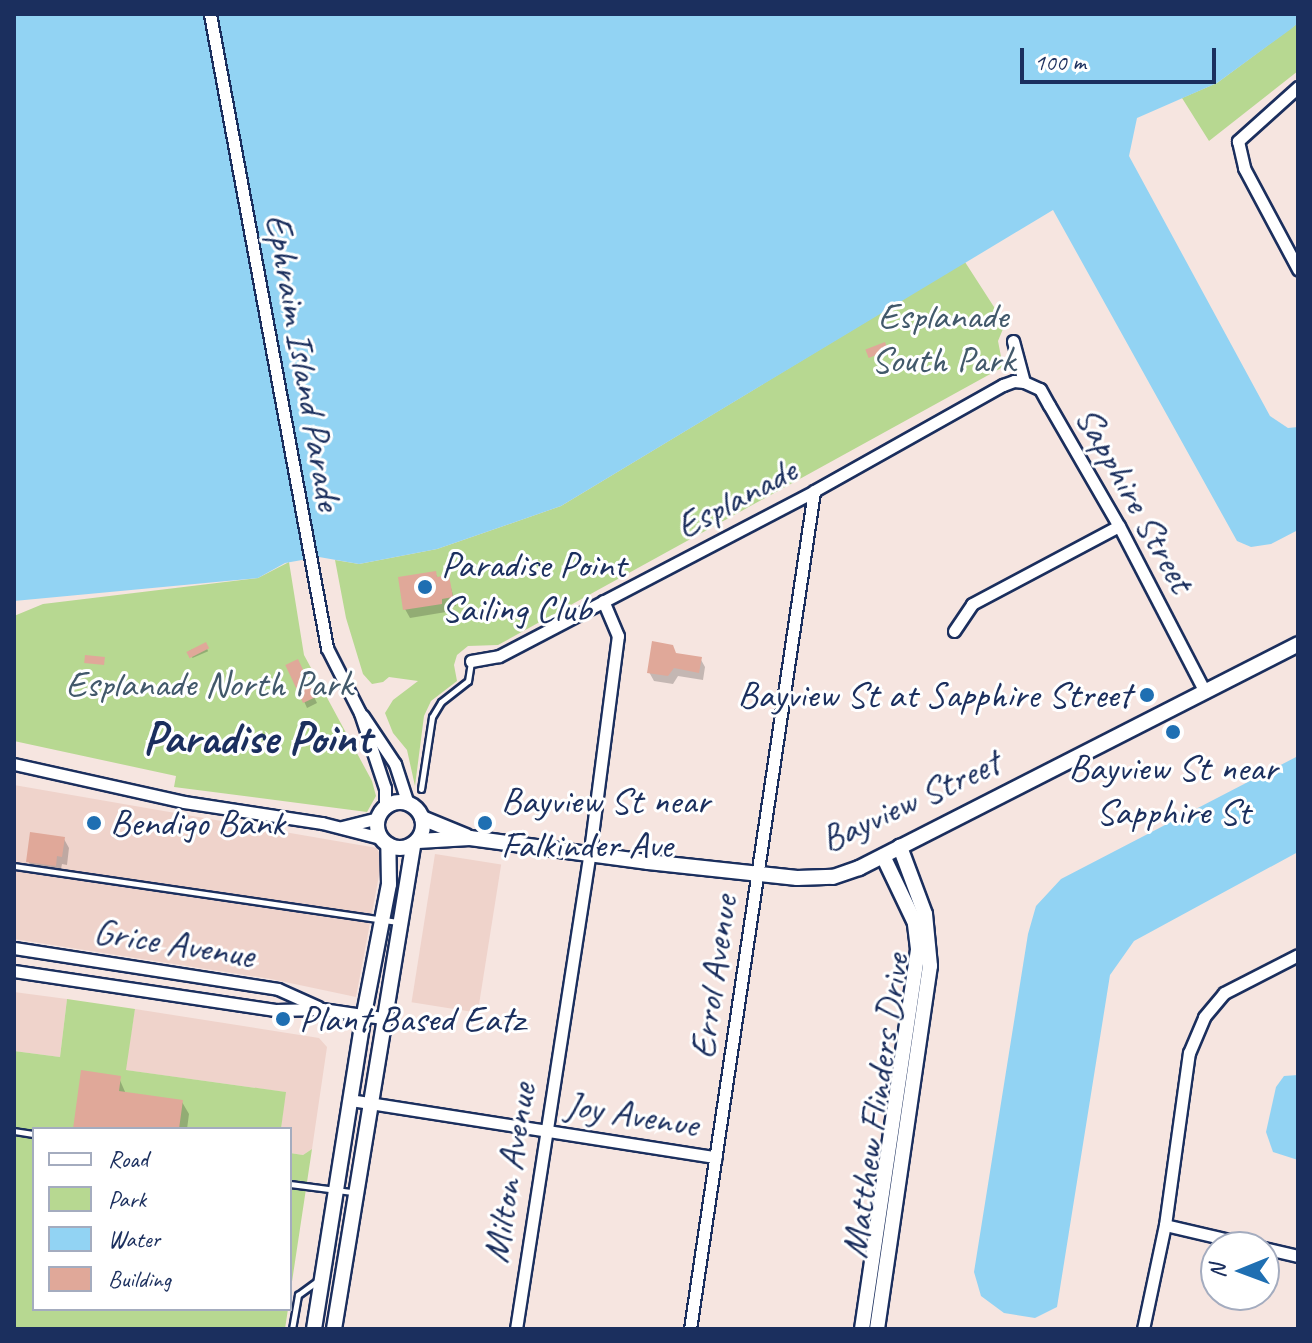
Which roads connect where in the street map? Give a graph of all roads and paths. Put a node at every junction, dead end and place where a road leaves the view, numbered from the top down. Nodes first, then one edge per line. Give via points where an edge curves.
1 (210, 14) edge
2 (1298, 87) edge
3 (1298, 269) edge
4 (1013, 341) dead end
5 (1024, 382) junction
6 (814, 491) junction
7 (1119, 526) junction
8 (603, 601) junction
9 (954, 631) dead end
10 (1298, 644) edge
11 (471, 661) joint
12 (1205, 692) junction
13 (360, 713) junction
14 (14, 764) edge
15 (421, 789) dead end
16 (408, 804) junction
17 (382, 813) junction
18 (422, 818) junction
19 (342, 827) junction
20 (470, 838) junction
21 (384, 842) junction
22 (415, 843) junction
23 (900, 847) junction
24 (587, 855) junction
25 (883, 856) junction
26 (14, 866) edge
27 (758, 873) junction
28 (382, 920) junction
29 (398, 922) junction
30 (14, 948) edge
31 (1298, 955) edge
32 (14, 971) edge
33 (288, 994) junction
34 (322, 1009) junction
35 (285, 1010) junction
36 (364, 1014) junction
37 (382, 1018) junction
38 (350, 1100) junction
39 (370, 1103) junction
40 (546, 1131) junction
41 (716, 1157) junction
42 (292, 1184) edge
43 (335, 1189) junction
44 (354, 1192) junction
45 (1165, 1225) junction
46 (1298, 1256) edge
47 (321, 1280) junction
48 (292, 1329) edge
49 (314, 1329) edge
50 (334, 1329) edge
51 (516, 1329) edge
52 (690, 1329) edge
53 (862, 1329) edge
54 (877, 1329) edge
55 (1143, 1329) edge

1 - 13 street, Ephraim Island Parade via 327,648
2 - 3 street via 1238,141 1244,168
4 - 5 street, Sapphire Street
5 - 6 street, Esplanade via 1003,385
5 - 7 street, Sapphire Street via 1040,389
6 - 8 street, Esplanade
6 - 27 street, Errol Avenue
7 - 9 street via 972,604
7 - 12 street, Sapphire Street
8 - 11 street, Esplanade via 499,656
8 - 24 street, Milton Avenue via 618,636
10 - 12 street, Bayview Street
11 - 15 lane via 468,681 441,702 432,717
12 - 23 street, Bayview Street
13 - 16 street, Ephraim Island Parade via 395,764
13 - 17 street, Ephraim Island Parade via 385,788
14 - 19 street via 184,802
16 - 17 street via 392,803
16 - 18 street
17 - 19 street
17 - 21 street
18 - 20 street, Bayview Street
18 - 22 street
19 - 21 street
20 - 22 street, Bayview Street
20 - 24 street, Bayview Street
21 - 22 street via 402,848
21 - 28 street via 391,871
22 - 29 street
23 - 25 street, Bayview Street
23 - 54 street, Matthew Flinders Drive via 925,914 930,966
24 - 27 street, Bayview Street
24 - 40 street, Milton Avenue
25 - 27 street, Bayview Street via 833,877
25 - 53 street, Matthew Flinders Drive via 915,923 918,949
26 - 28 lane
27 - 41 street, Errol Avenue
28 - 29 lane
28 - 36 street
29 - 37 street
30 - 33 street, Grice Avenue
31 - 45 street via 1224,993 1204,1017 1189,1053
32 - 35 street, Grice Avenue
33 - 34 street, Grice Avenue
33 - 35 street
34 - 35 street, Grice Avenue
34 - 36 street, Grice Avenue
36 - 37 street, Grice Avenue
36 - 38 street
37 - 39 street
38 - 39 street, Joy Avenue
38 - 43 street
39 - 40 street, Joy Avenue
39 - 44 street
40 - 41 street, Joy Avenue
40 - 51 street, Milton Avenue
41 - 52 street, Errol Avenue
42 - 43 lane
43 - 44 lane
43 - 47 street
44 - 50 street
45 - 46 street
45 - 55 street
47 - 48 lane via 298,1295
47 - 49 street

